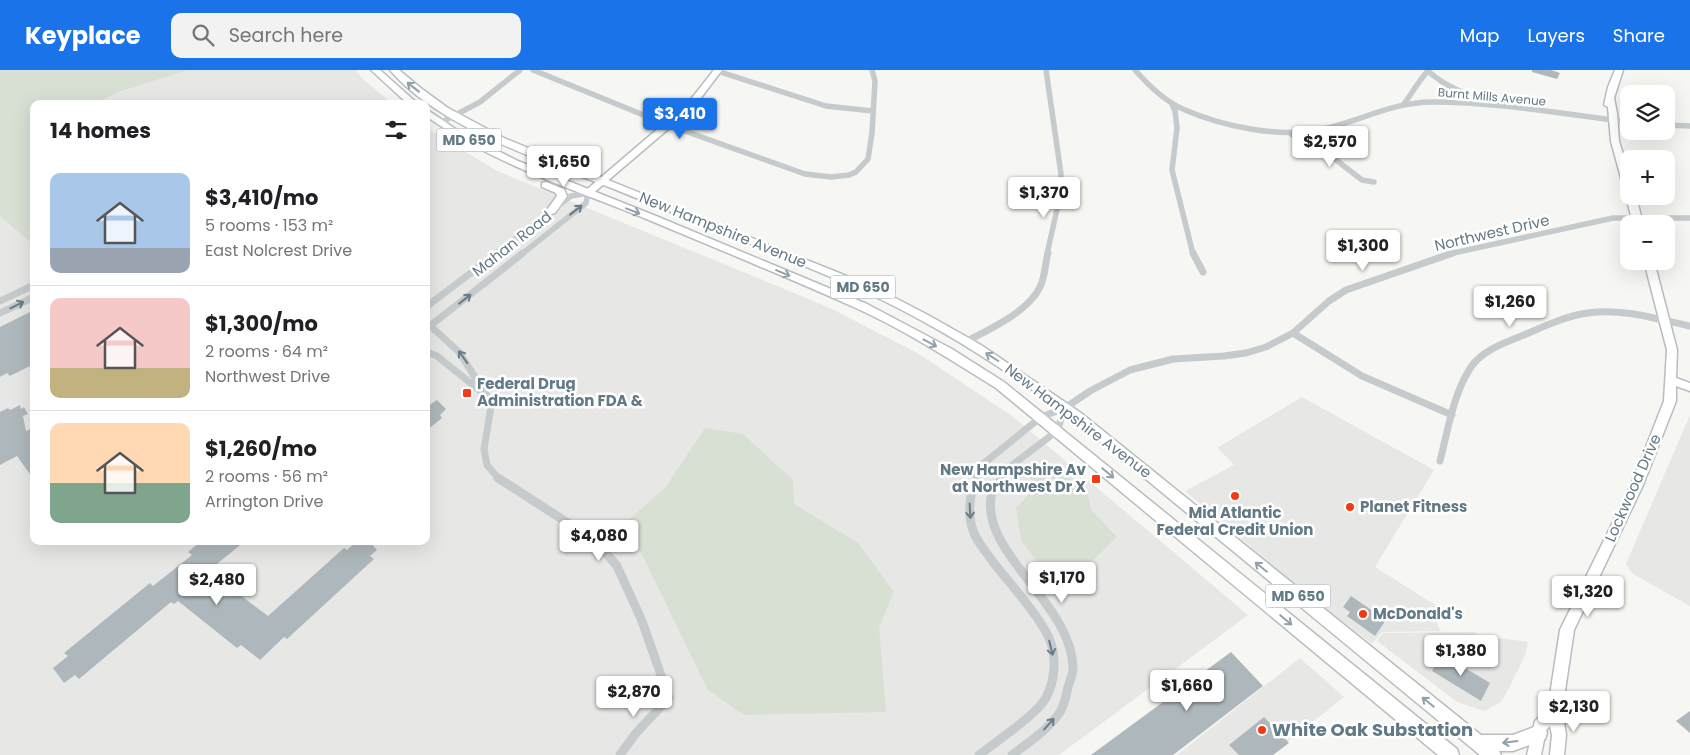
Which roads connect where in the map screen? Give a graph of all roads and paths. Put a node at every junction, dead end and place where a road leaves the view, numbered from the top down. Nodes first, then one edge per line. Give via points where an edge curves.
1 (376, 70) edge
2 (394, 70) edge
3 (520, 70) edge
4 (533, 70) edge
5 (717, 70) edge
6 (872, 70) edge
7 (1046, 70) edge
8 (1135, 70) edge
9 (1620, 70) edge
10 (1427, 71) edge
11 (410, 100) edge
12 (1172, 104) junction
13 (1403, 104) junction
14 (1521, 109) junction
15 (872, 111) junction
16 (430, 114) edge
17 (455, 115) junction
18 (1612, 120) junction
19 (1620, 121) edge
20 (442, 122) junction
21 (668, 125) junction
22 (1675, 125) edge
23 (1690, 126) edge
24 (1291, 134) junction
25 (1620, 158) edge
26 (530, 169) junction
27 (601, 181) junction
28 (1374, 182) dead end
29 (588, 193) junction
30 (549, 212) junction
31 (1690, 218) edge
32 (1620, 219) edge
33 (1675, 219) edge
34 (563, 221) junction
35 (1651, 270) edge
36 (1203, 272) dead end
37 (30, 287) edge
38 (30, 299) edge
39 (0, 301) edge
40 (430, 304) edge
41 (0, 313) edge
42 (1664, 320) junction
43 (430, 323) edge
44 (1690, 326) edge
45 (430, 327) edge
46 (1293, 333) junction
47 (967, 341) junction
48 (430, 353) edge
49 (1671, 380) junction
50 (1690, 387) edge
51 (487, 396) junction
52 (1065, 408) junction
53 (1452, 415) junction
54 (1041, 417) junction
55 (1057, 430) junction
56 (1440, 461) dead end
57 (1555, 711) junction
58 (1538, 733) junction
59 (1479, 744) junction
60 (620, 755) edge
61 (979, 755) edge
62 (1012, 755) edge
63 (1451, 755) edge
64 (1493, 755) edge
65 (1534, 755) edge
66 (1557, 755) edge

1 - 11 main road
17 -> 2 main road, New Hampshire Avenue / MD 650
3 - 17 street via 492,94
4 - 21 street
5 - 15 street via 826,106
5 - 21 street via 692,105
6 - 15 street via 875,81
7 - 47 street via 1061,174 1060,196 1040,287 1020,310
8 - 12 street, Burnt Mills Avenue via 1154,91
9 - 18 street via 1612,87 1607,112
10 - 13 street
10 - 14 street via 1462,91
12 - 24 street, Burnt Mills Avenue via 1228,124
12 - 36 street via 1176,110 1172,170 1194,257
13 - 14 street, Burnt Mills Avenue via 1440,102
13 - 24 street, Burnt Mills Avenue via 1320,130
14 - 18 street, Burnt Mills Avenue
15 - 21 street via 869,157 858,170 834,178 805,174
16 - 20 main road, New Hampshire Avenue / MD 650
17 - 20 street
17 - 27 main road, New Hampshire Avenue / MD 650 via 516,146
18 - 19 street, Burnt Mills Avenue
18 - 25 street
20 - 26 main road, New Hampshire Avenue / MD 650 via 480,146
21 - 27 street
22 - 23 street
24 - 28 street via 1322,149 1362,180
26 - 29 main road, New Hampshire Avenue / MD 650
26 - 30 main road via 534,180 560,191 562,196
27 - 29 street
27 - 47 main road, New Hampshire Avenue / MD 650 via 870,290
29 - 30 street, Mahan Road via 571,196
34 -> 29 street, Mahan Road via 586,203
29 -> 54 main road, New Hampshire Avenue / MD 650 via 863,307 948,352 1000,385
30 - 34 street
30 - 40 street, Mahan Road
31 - 33 street, Northwest Drive
32 - 46 street, Northwest Drive via 1457,251 1390,274 1346,290
43 -> 34 street, Mahan Road
35 - 42 street, Lockwood Drive
37 - 39 street
41 -> 38 street
42 - 44 street
42 - 49 street, Lockwood Drive via 1672,350
42 - 53 street via 1618,313 1586,313 1548,324 1509,341 1472,365
51 -> 45 street, Mahan Road via 462,355
46 - 52 street, Northwest Drive via 1246,353 1173,359 1130,370
46 - 53 street via 1362,376
52 -> 47 main road, New Hampshire Avenue / MD 650
48 - 51 street
49 - 50 street
49 - 57 street, Lockwood Drive via 1670,401 1637,485 1567,630
51 - 60 street, Mahan Road via 491,407 484,449 487,465 498,478 596,541 617,566 642,621 669,698
52 - 54 street, Northwest Drive
52 - 55 street
59 -> 52 main road, New Hampshire Avenue / MD 650
53 - 56 street
54 - 55 main road, New Hampshire Avenue / MD 650
54 -> 61 street, Northwest Drive via 983,464 973,484 970,515 974,533 986,552 1047,633 1053,653 1054,675 1039,707
62 -> 55 street via 1047,727 1063,706 1072,682 1072,654 1059,621 993,528 989,517 989,496 1007,469
55 -> 63 main road, New Hampshire Avenue / MD 650
57 - 58 street via 1540,726
57 - 66 street, Lockwood Drive via 1559,735
58 -> 59 main road via 1513,743
58 - 65 street
59 - 64 main road, New Hampshire Avenue / MD 650

